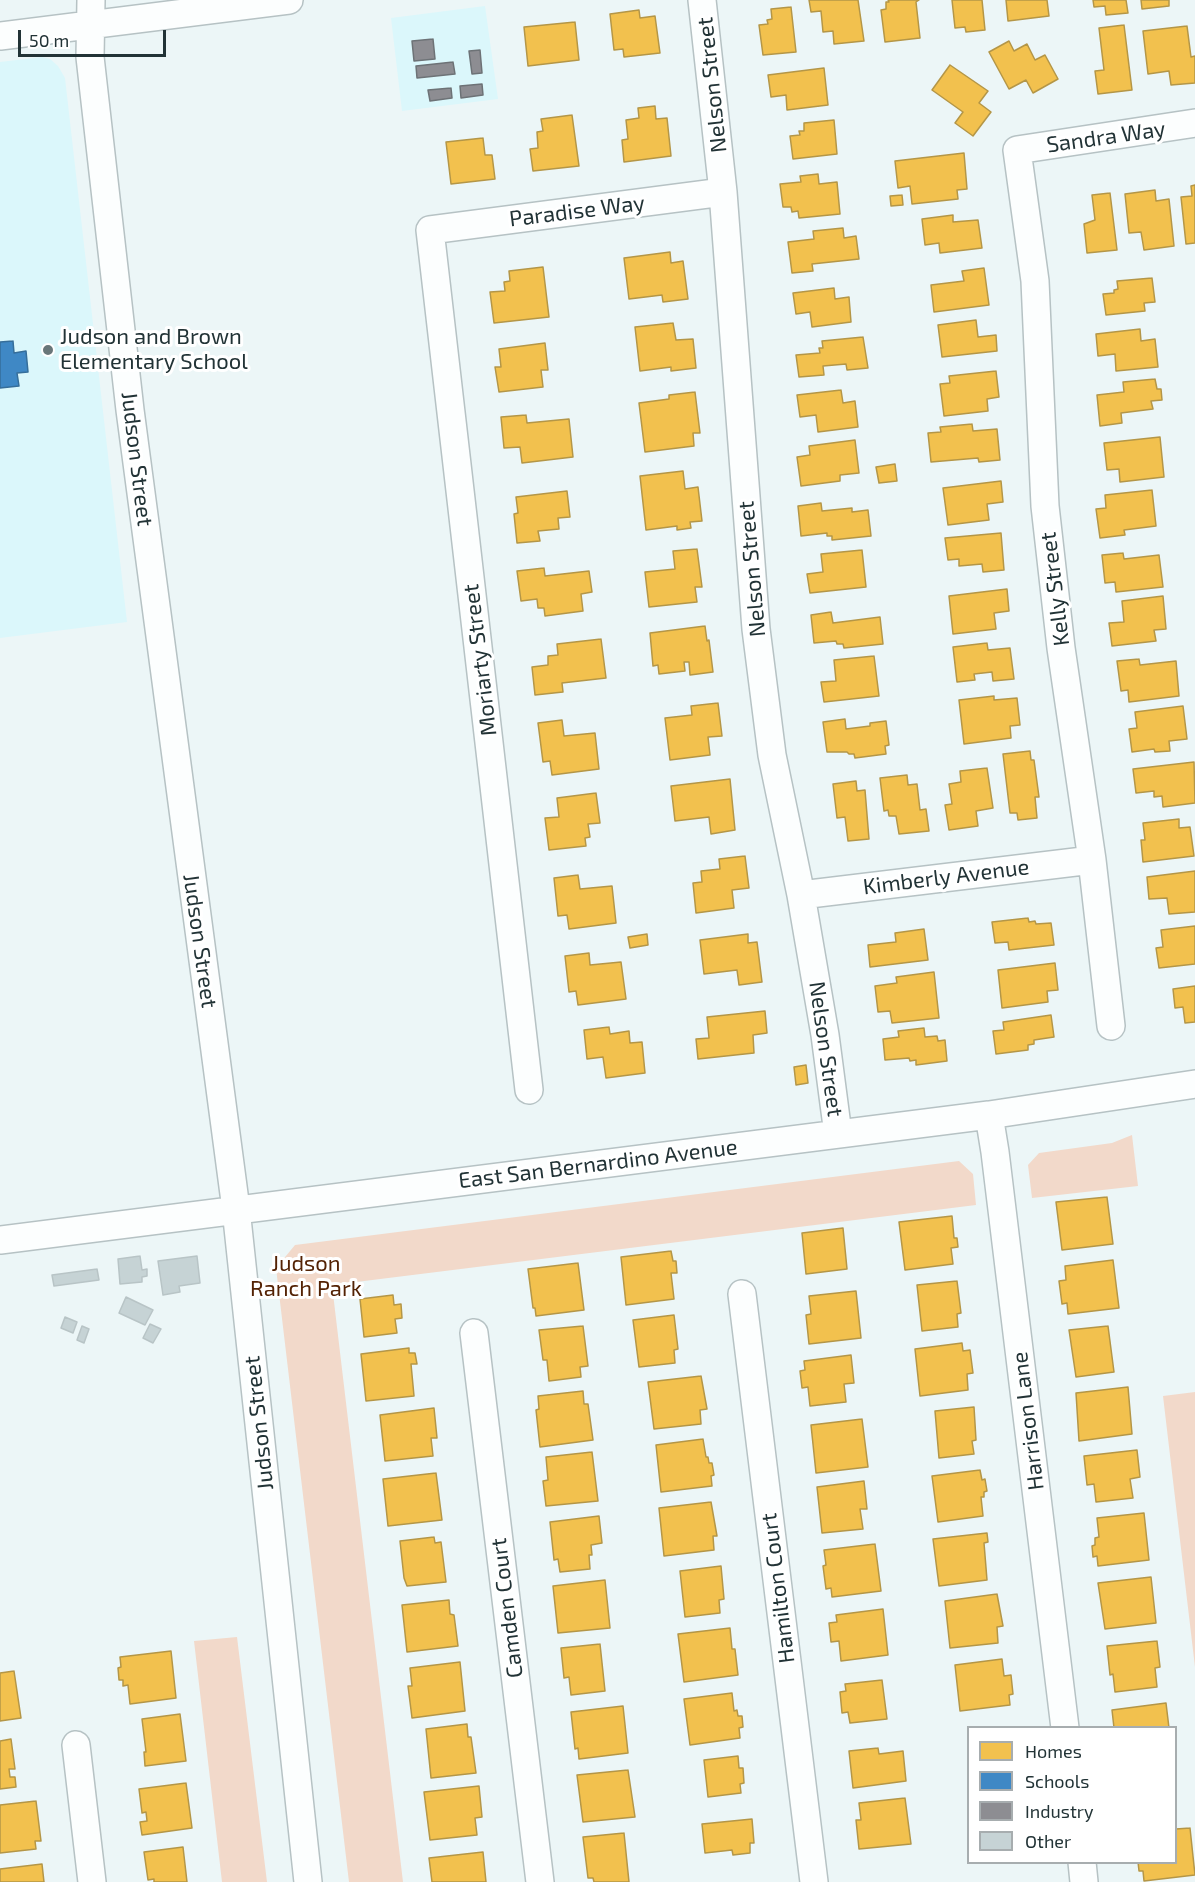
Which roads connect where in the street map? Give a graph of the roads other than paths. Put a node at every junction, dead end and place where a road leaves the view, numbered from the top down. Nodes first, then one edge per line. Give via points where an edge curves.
1 (289, 0) edge
2 (702, 0) edge
3 (90, 12) edge
4 (0, 36) edge
5 (1195, 123) edge
6 (1017, 150) joint
7 (723, 192) junction
8 (430, 230) joint
9 (1092, 860) junction
10 (801, 895) junction
11 (1111, 1026) dead end
12 (1195, 1084) edge
13 (529, 1090) dead end
14 (989, 1115) junction
15 (838, 1134) junction
16 (236, 1209) junction
17 (0, 1240) edge
18 (742, 1294) dead end
19 (474, 1333) dead end
20 (1065, 1726) edge
21 (76, 1745) dead end
22 (1082, 1864) edge
23 (92, 1882) edge
24 (308, 1882) edge
25 (540, 1882) edge
26 (814, 1882) edge
27 (1084, 1882) edge

1 - 3 street
2 - 7 street, Nelson Street
3 - 4 street
3 - 16 street, Judson Street via 90,57 132,421
5 - 6 street, Sandra Way
6 - 9 street, Kelly Street via 1035,281 1045,506
7 - 8 street, Paradise Way
7 - 10 street, Nelson Street via 756,629 772,755
8 - 13 street, Moriarty Street
9 - 10 street, Kimberly Avenue
9 - 11 street, Kelly Street
10 - 15 street, Nelson Street
12 - 14 street, East San Bernardino Avenue
14 - 15 street, East San Bernardino Avenue
14 - 20 street, Harrison Lane
15 - 16 street, East San Bernardino Avenue
16 - 17 street, East San Bernardino Avenue
16 - 24 street, Judson Street
18 - 26 street, Hamilton Court
19 - 25 street, Camden Court
21 - 23 street
22 - 27 street

